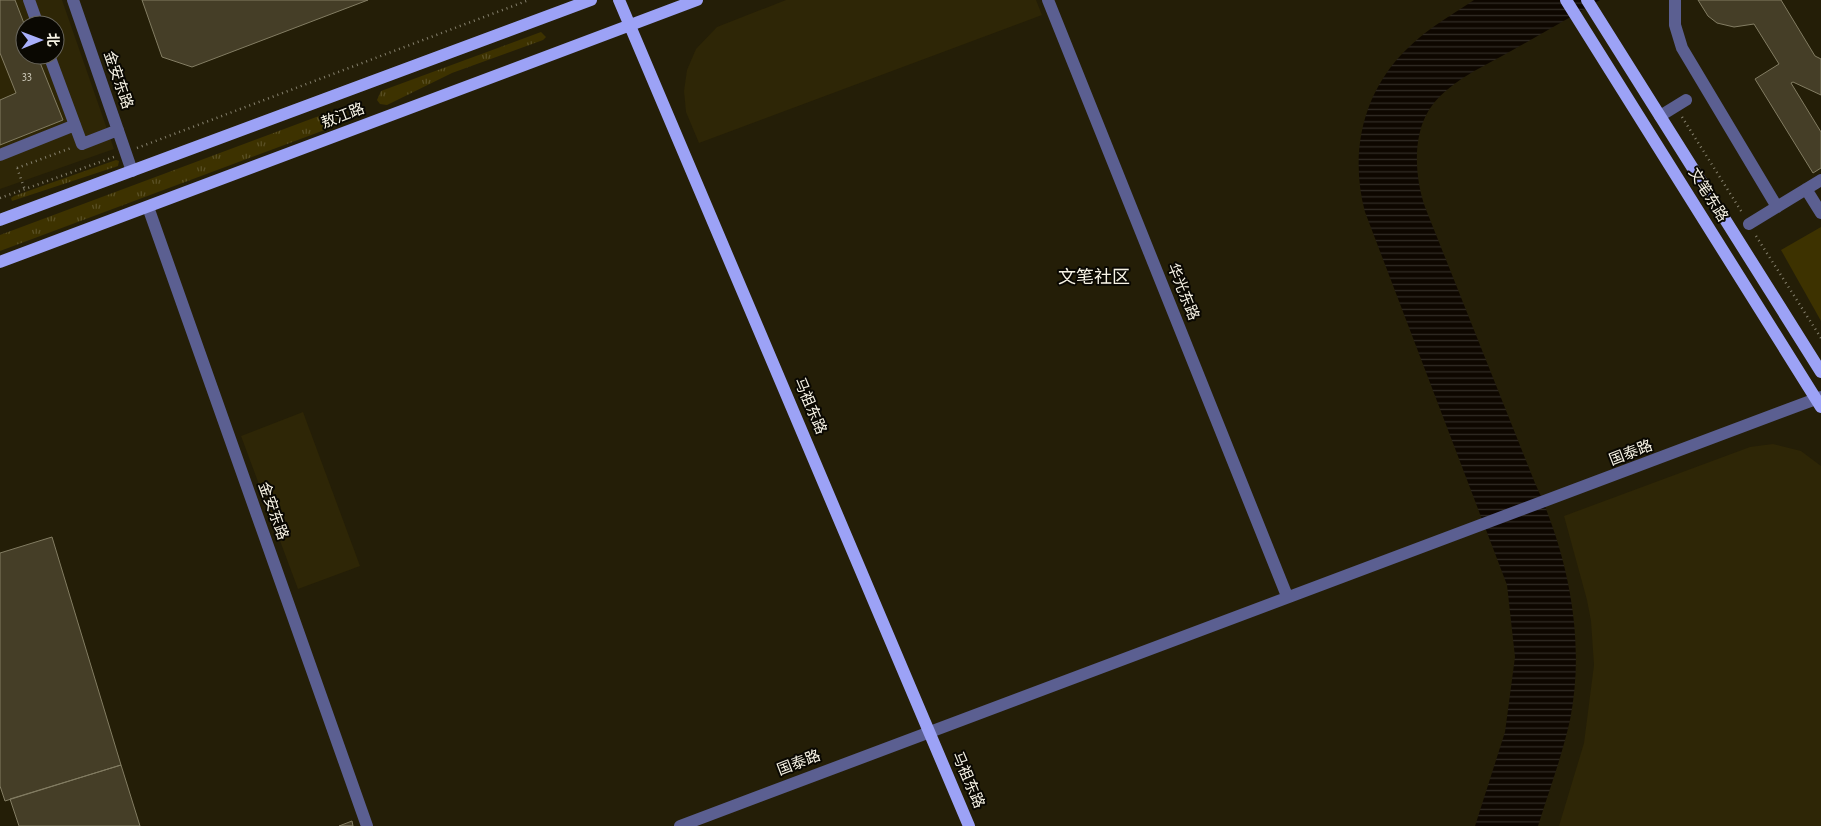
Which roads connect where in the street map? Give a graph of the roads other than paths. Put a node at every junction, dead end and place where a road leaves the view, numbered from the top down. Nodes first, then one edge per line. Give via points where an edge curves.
1 (29, 0) edge
2 (73, 0) edge
3 (591, 0) edge
4 (619, 0) edge
5 (697, 0) edge
6 (1048, 0) edge
7 (1566, 0) edge
8 (1675, 0) edge
9 (1590, 4) edge
10 (34, 15) edge
11 (630, 25) junction
12 (53, 65) edge
13 (1686, 100) dead end
14 (1660, 116) junction
15 (75, 125) junction
16 (118, 130) junction
17 (0, 155) edge
18 (132, 171) junction
19 (1821, 180) edge
20 (1806, 190) junction
21 (1777, 206) junction
22 (148, 207) junction
23 (1821, 213) edge
24 (0, 219) edge
25 (1749, 224) dead end
26 (0, 262) edge
27 (1821, 372) edge
28 (1819, 401) edge
29 (1287, 596) junction
30 (930, 732) junction
31 (367, 826) edge
32 (680, 826) edge
33 (970, 826) edge

1 - 10 street
2 - 16 street, 金安东路
3 - 18 main road, 敖江路
4 - 11 main road, 马祖东路
5 - 11 main road, 敖江路
6 - 29 street, 华光东路
7 - 28 main road, 文笔东路
8 - 21 street via 1675,25 1682,48
9 - 14 main road, 文笔东路
11 - 22 main road, 敖江路
11 - 30 main road, 马祖东路
12 - 15 street
13 - 14 street
14 - 27 main road, 文笔东路
15 - 16 street via 82,144
15 - 17 street
16 - 18 street, 金安东路
18 - 24 main road, 敖江路
19 - 20 street
20 - 21 street
20 - 23 street
21 - 25 street
22 - 26 main road, 敖江路
22 - 31 street, 金安东路
28 - 29 street, 国泰路
29 - 30 street, 国泰路
30 - 32 street, 国泰路
30 - 33 main road, 马祖东路

